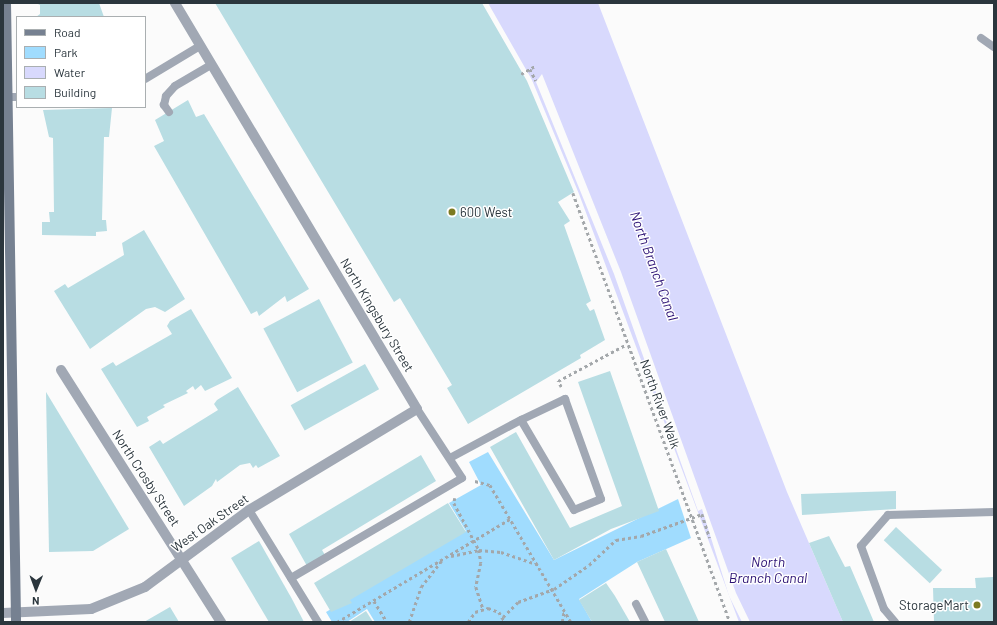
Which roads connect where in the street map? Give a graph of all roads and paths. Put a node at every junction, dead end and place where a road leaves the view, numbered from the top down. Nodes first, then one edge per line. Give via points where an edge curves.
1 (6, 3) edge
2 (174, 3) edge
3 (981, 38) dead end
4 (200, 46) junction
5 (994, 47) edge
6 (211, 64) junction
7 (535, 66) dead end
8 (530, 69) junction
9 (521, 74) dead end
10 (146, 78) edge
11 (536, 80) dead end
12 (12, 97) edge
13 (168, 112) dead end
14 (573, 193) dead end
15 (627, 344) junction
16 (61, 370) dead end
17 (565, 399) junction
18 (417, 409) junction
19 (521, 420) junction
20 (450, 458) junction
21 (462, 478) junction
22 (249, 510) junction
23 (994, 512) edge
24 (510, 519) junction
25 (691, 519) junction
26 (710, 538) dead end
27 (475, 540) junction
28 (479, 550) junction
29 (182, 559) junction
30 (443, 559) junction
31 (539, 565) junction
32 (291, 578) junction
33 (554, 588) junction
34 (374, 601) junction
35 (636, 604) dead end
36 (483, 608) junction
37 (564, 610) junction
38 (3, 613) edge
39 (16, 617) edge
40 (503, 617) junction
41 (221, 622) edge
42 (318, 622) edge
43 (337, 622) edge
44 (387, 622) edge
45 (409, 622) edge
46 (468, 622) edge
47 (505, 622) edge
48 (562, 622) edge
49 (571, 622) edge
50 (645, 622) edge
51 (730, 622) edge
52 (894, 622) edge

1 - 12 street
2 - 4 street, North Kingsbury Street
3 - 5 lane
4 - 6 street, North Kingsbury Street
4 - 10 lane
6 - 13 lane via 166,96 164,105
6 - 18 street, North Kingsbury Street
7 - 8 path
8 - 9 path
8 - 11 path
12 - 39 street
14 - 15 path, North River Walk
15 - 17 path via 558,381
15 - 25 path, North River Walk
16 - 29 street, North Crosby Street
17 - 19 lane
17 - 19 lane via 601,499 574,510
18 - 20 lane, North Kingsbury Street
18 - 22 street, West Oak Street
19 - 20 lane
20 - 21 lane, North Kingsbury Street
21 - 24 path via 490,485
21 - 27 path via 454,503
21 - 32 lane
22 - 29 street, West Oak Street
22 - 32 lane
23 - 52 lane via 888,516 861,546 884,609
24 - 27 path
24 - 31 path
25 - 26 path via 702,514
25 - 33 path via 641,536 616,540 588,565
25 - 51 path, North River Walk
27 - 28 path
27 - 30 path
28 - 30 path
28 - 31 path via 501,552
28 - 36 path via 482,562 476,587
29 - 39 street, West Oak Street via 145,587 108,604 66,613
29 - 41 street, North Crosby Street
30 - 34 path
30 - 45 path via 421,587
31 - 33 path
32 - 42 lane
33 - 37 path
33 - 40 path via 518,602
34 - 43 path
34 - 44 path
35 - 50 lane
36 - 40 path via 494,609
36 - 46 path
37 - 48 path
37 - 49 path
38 - 39 street, West Oak Street
40 - 47 path

